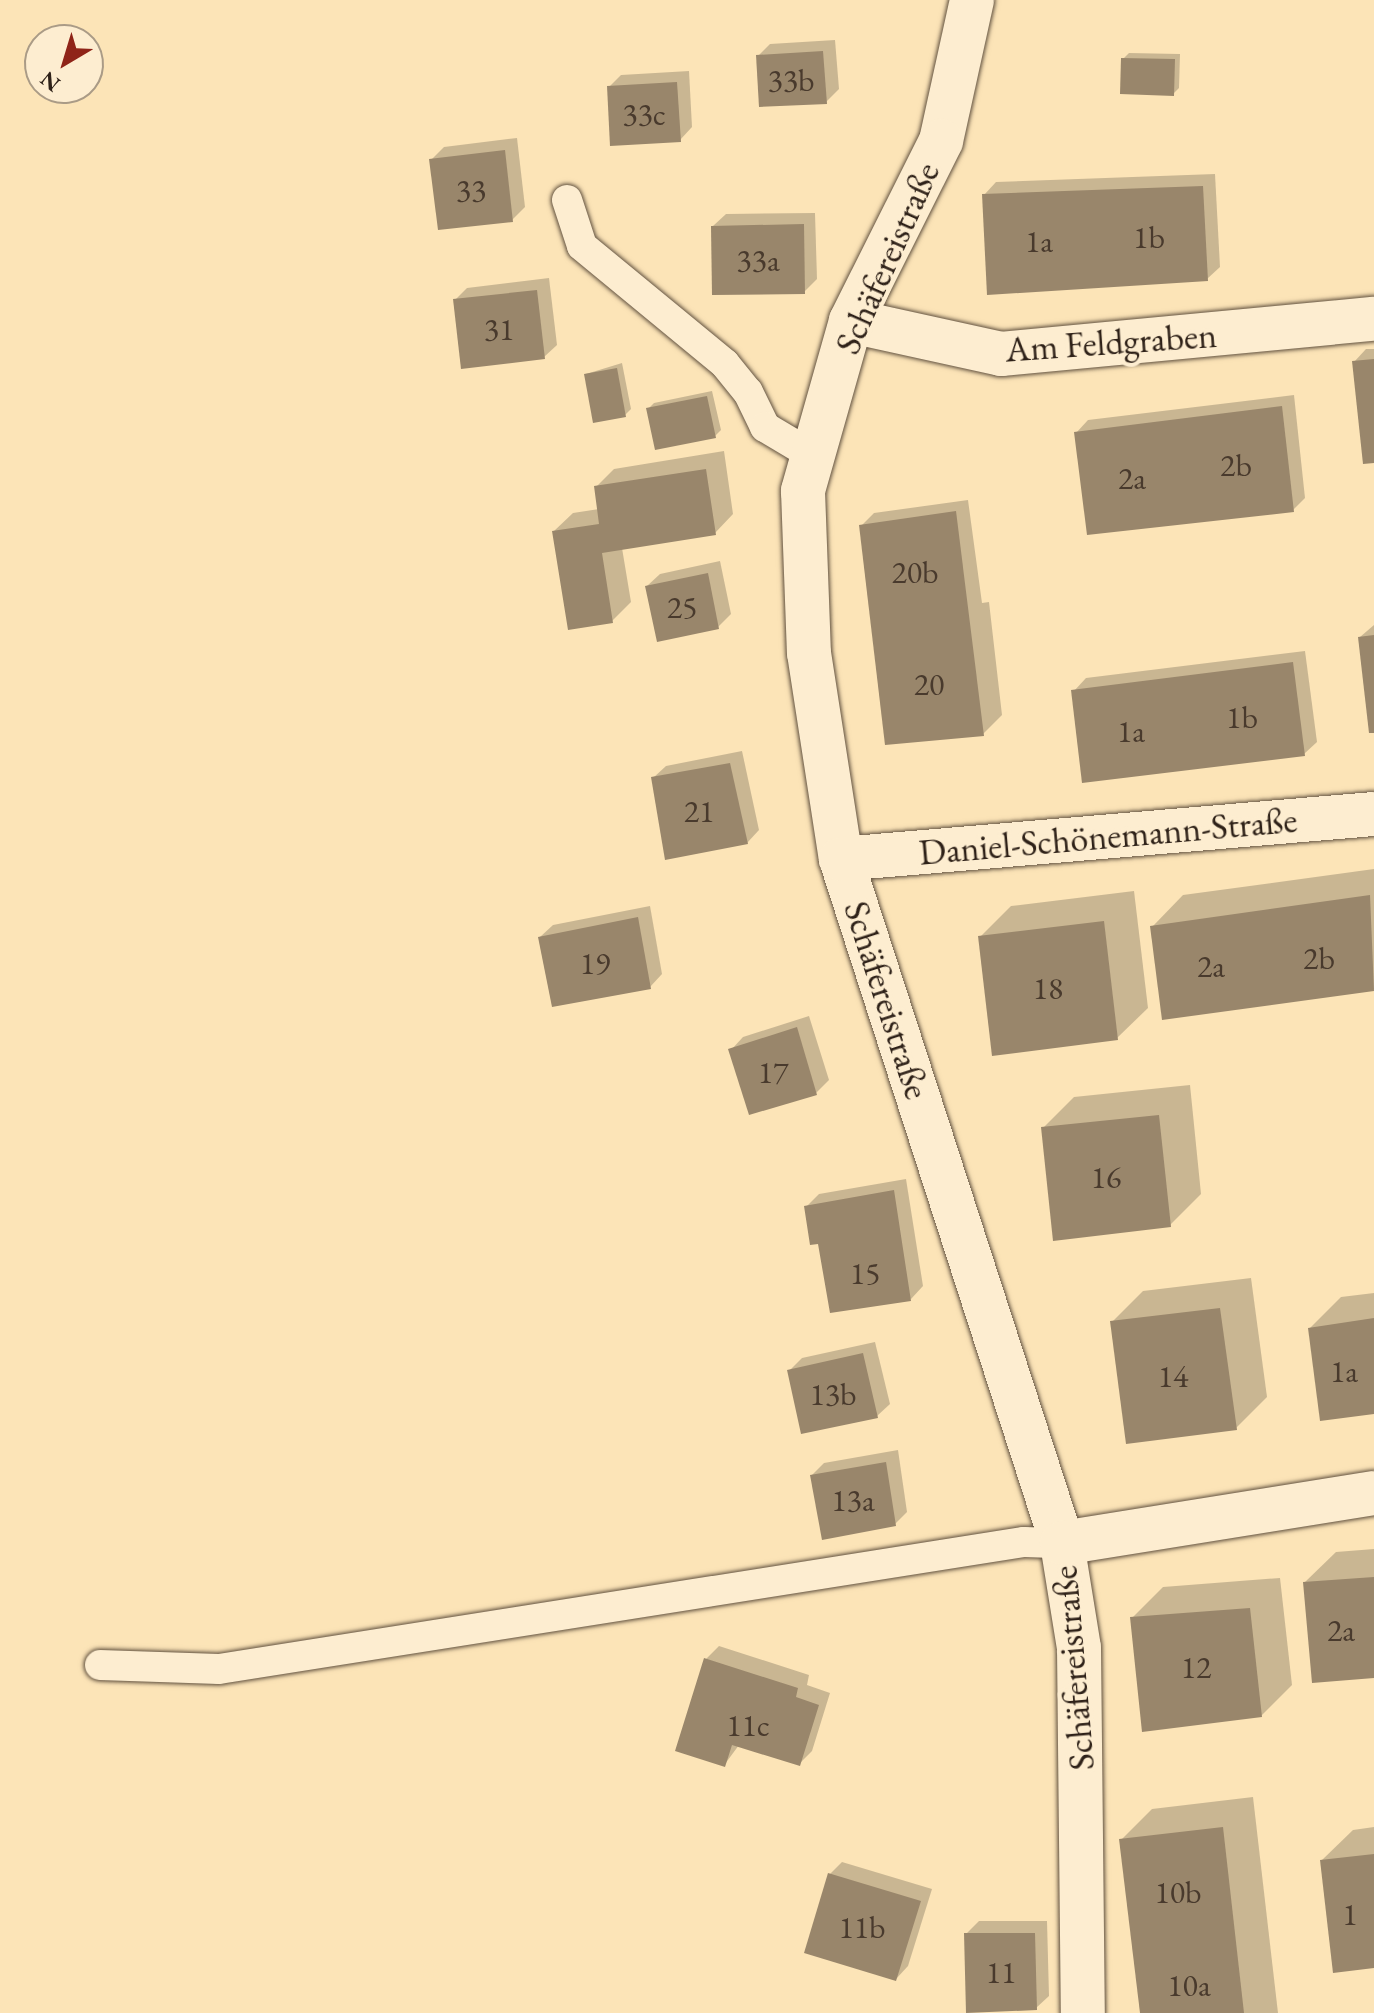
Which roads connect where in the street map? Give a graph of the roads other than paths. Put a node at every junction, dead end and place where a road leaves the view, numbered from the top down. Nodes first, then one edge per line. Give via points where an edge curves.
1 (972, 0) edge
2 (567, 200) dead end
3 (1374, 319) edge
4 (851, 321) junction
5 (812, 455) junction
6 (1374, 814) edge
7 (841, 859) junction
8 (1374, 1493) edge
9 (1062, 1543) junction
10 (100, 1665) dead end
11 (1083, 2013) edge

1 - 4 street, Schäfereistraße via 941,141
2 - 5 lane via 582,246 725,364 748,392 765,427
3 - 4 street, Am Feldgraben via 1001,354
4 - 5 street, Schäfereistraße
5 - 7 street, Schäfereistraße via 803,491 809,653
6 - 7 street, Daniel-Schönemann-Straße
7 - 9 street, Schäfereistraße
8 - 9 street
9 - 10 lane via 1024,1542 235,1667
9 - 11 street, Schäfereistraße via 1079,1648

